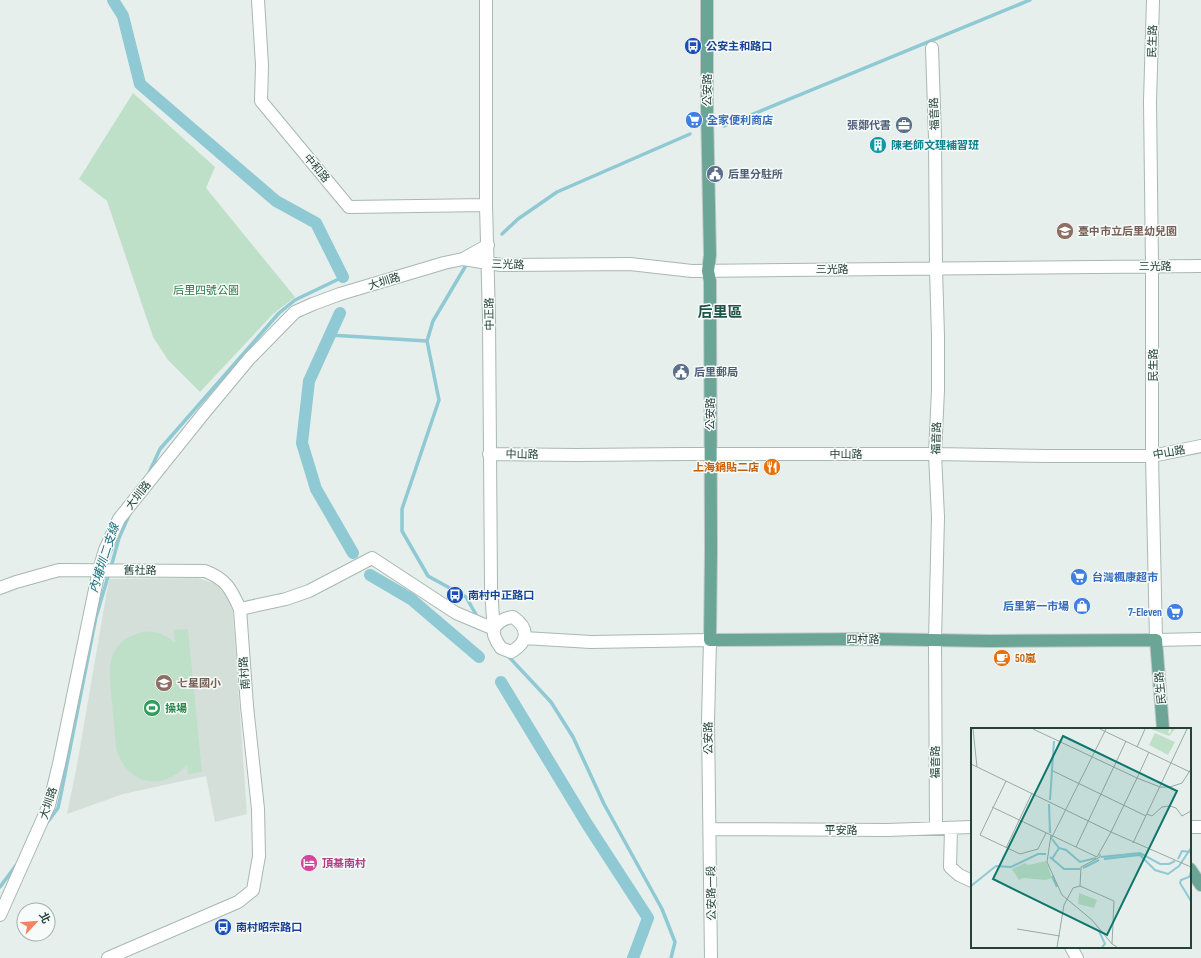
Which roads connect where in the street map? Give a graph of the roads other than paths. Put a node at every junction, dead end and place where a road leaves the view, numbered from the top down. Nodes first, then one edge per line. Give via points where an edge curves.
1 (258, 0) edge
2 (486, 0) edge
3 (707, 0) edge
4 (1153, 0) edge
5 (932, 48) dead end
6 (486, 205) junction
7 (488, 245) junction
8 (463, 259) junction
9 (488, 264) junction
10 (1152, 266) junction
11 (1201, 266) edge
12 (936, 269) junction
13 (708, 271) junction
14 (1201, 446) edge
15 (489, 454) junction
16 (710, 454) junction
17 (935, 454) junction
18 (1152, 456) junction
19 (99, 570) junction
20 (0, 588) edge
21 (240, 609) junction
22 (494, 629) junction
23 (524, 638) junction
24 (1201, 639) edge
25 (710, 640) junction
26 (935, 640) junction
27 (1156, 640) junction
28 (1163, 728) edge
29 (971, 827) edge
30 (936, 828) junction
31 (951, 828) junction
32 (710, 829) junction
33 (1191, 870) edge
34 (971, 881) edge
35 (1201, 885) edge
36 (0, 915) edge
37 (1072, 948) edge
38 (108, 958) edge
39 (711, 958) edge
40 (1078, 958) edge

1 - 6 street, 中和路 via 262,65 261,101 349,207
2 - 6 street, 中正路
3 - 13 main road, 公安路 via 710,255
4 - 10 street, 民生路 via 1150,101
5 - 12 street, 福音路
6 - 7 street, 中正路
7 - 8 street, 大圳路
7 - 9 street, 中正路
8 - 9 street, 三光路
8 - 19 street, 大圳路 via 340,294 295,312 249,359 119,519
9 - 13 street, 三光路 via 630,264
9 - 15 street, 中正路
10 - 11 street, 三光路
10 - 12 street, 三光路
10 - 18 street, 民生路
12 - 13 street, 三光路
12 - 17 street, 福音路 via 938,390
13 - 16 main road, 公安路
14 - 18 street, 中山路
15 - 16 street, 中山路
15 - 22 street, 中正路
16 - 17 street, 中山路
16 - 25 main road, 公安路
17 - 18 street, 中山路
17 - 26 street, 福音路 via 938,524
18 - 27 street, 民生路
19 - 20 street, 舊社路 via 59,570
19 - 21 street, 舊社路 via 204,571 225,582
19 - 36 street, 大圳路 via 50,805
21 - 22 street via 310,591 372,558 456,613
21 - 38 street, 南村路 via 258,809 258,856 253,890 238,902
22 - 23 street via 498,622 513,617 523,627
22 - 23 street via 494,635 501,648 511,652 520,646
23 - 25 street, 四村路 via 591,642
24 - 27 street, 四村路
25 - 26 main road, 四村路
25 - 32 street, 公安路
26 - 27 main road, 四村路
26 - 30 street, 福音路
27 - 28 main road, 民生路
29 - 31 street, 平安路
30 - 31 street, 平安路
30 - 32 street, 平安路
31 - 34 street via 950,867
32 - 39 street, 公安路一段
33 - 35 main road
37 - 40 street

